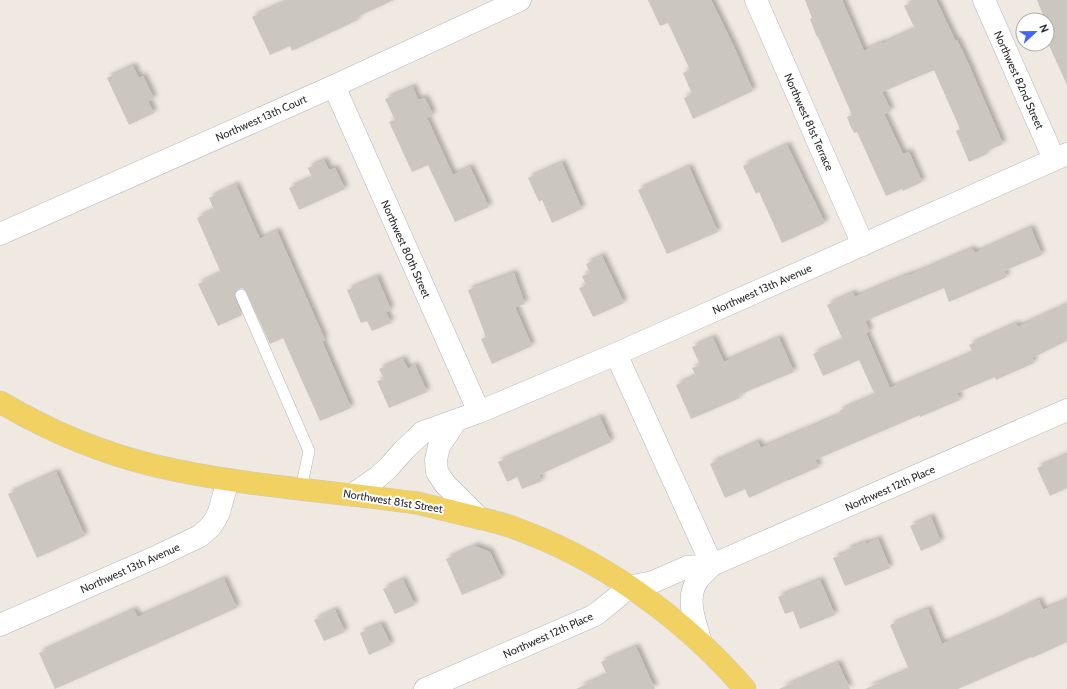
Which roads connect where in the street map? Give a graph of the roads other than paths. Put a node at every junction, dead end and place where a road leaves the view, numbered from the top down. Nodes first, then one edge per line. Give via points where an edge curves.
1 (520, 0) edge
2 (756, 0) edge
3 (984, 0) edge
4 (334, 86) junction
5 (1061, 156) edge
6 (0, 234) edge
7 (863, 245) junction
8 (241, 295) dead end
9 (616, 354) junction
10 (0, 402) edge
11 (1067, 410) edge
12 (479, 412) junction
13 (456, 421) junction
14 (228, 480) junction
15 (301, 489) junction
16 (352, 495) junction
17 (480, 518) junction
18 (712, 565) junction
19 (629, 587) junction
20 (0, 625) edge
21 (701, 643) junction
22 (425, 689) edge
23 (745, 689) edge

1 - 4 street, Northwest 13th Court
2 - 7 street, Northwest 81st Terrace
3 - 5 street, Northwest 82nd Street
4 - 6 street, Northwest 13th Court
4 - 12 street, Northwest 80th Street
5 - 7 street, Northwest 13th Avenue
7 - 9 street, Northwest 13th Avenue
8 - 15 lane via 309,451
9 - 12 street, Northwest 13th Avenue
9 - 18 street
10 - 14 main road, Northwest 81st Street via 68,437 109,452 156,466
11 - 18 street, Northwest 12th Place
12 - 13 street, Northwest 13th Avenue
13 - 16 street, Northwest 13th Avenue via 423,432 383,473
13 - 17 street via 439,446 437,472 445,484
14 - 15 main road, Northwest 81st Street
14 - 20 street, Northwest 13th Avenue via 220,512 200,536
15 - 16 main road, Northwest 81st Street
16 - 17 main road, Northwest 81st Street via 417,503
17 - 19 main road, Northwest 81st Street via 507,525 560,547 585,559
18 - 19 street, Northwest 12th Place via 687,567 653,582
18 - 21 street, Northwest 12th Place via 698,580 692,593 692,610
19 - 21 main road, Northwest 81st Street
19 - 22 street, Northwest 12th Place via 593,616
21 - 23 main road, Northwest 81st Street

